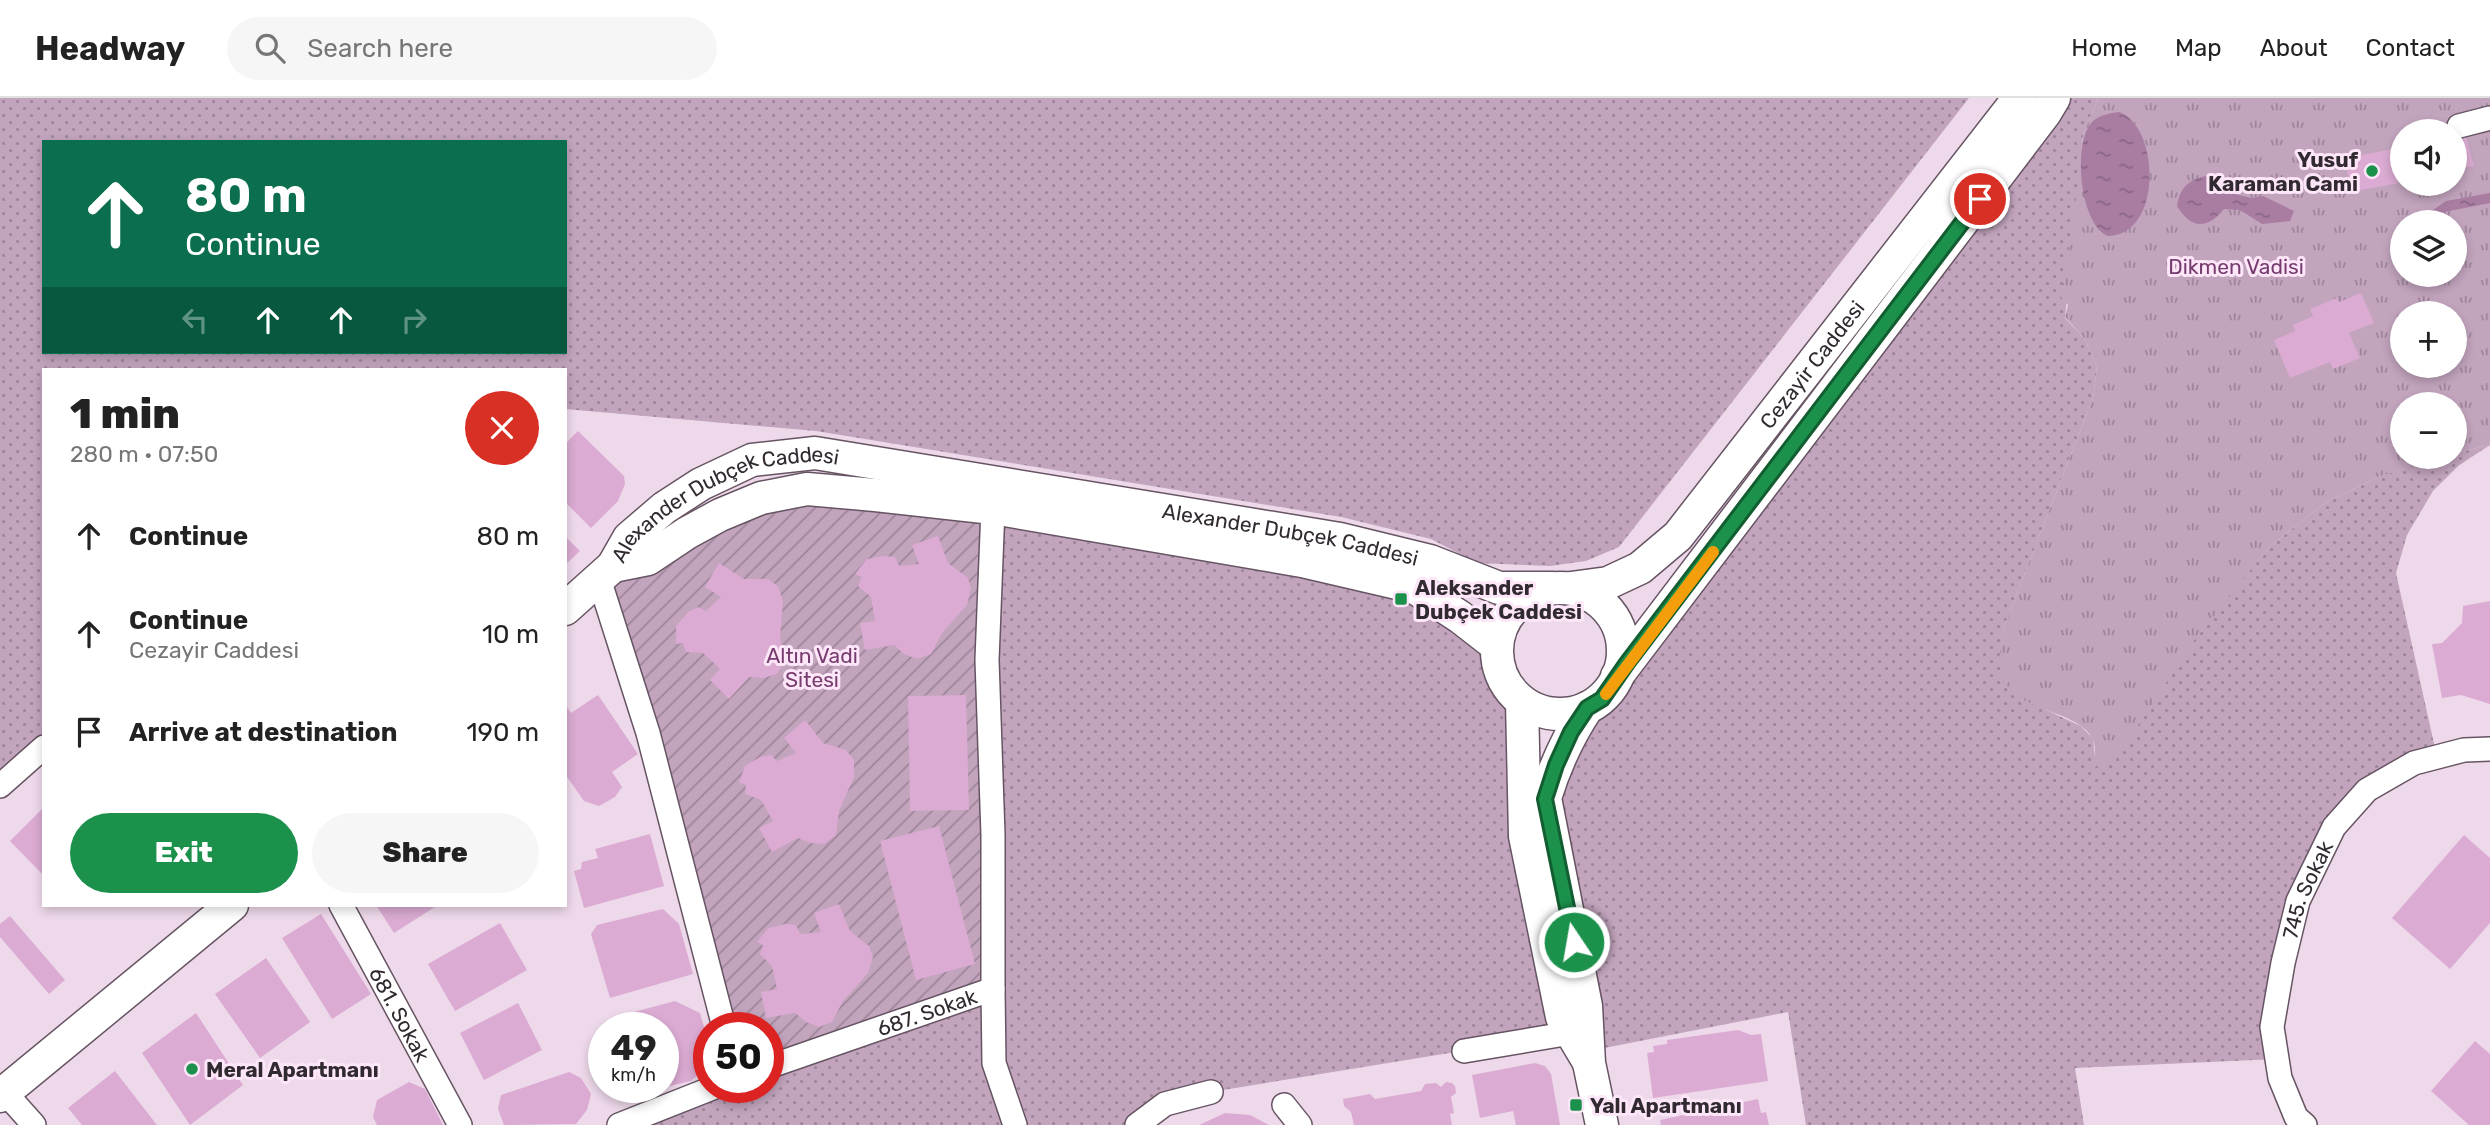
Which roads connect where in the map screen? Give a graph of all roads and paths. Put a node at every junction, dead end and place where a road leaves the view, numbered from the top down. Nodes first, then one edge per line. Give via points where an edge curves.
1 (2019, 98) edge
2 (2054, 98) edge
3 (2490, 118) edge
4 (2467, 124) edge
5 (993, 509) junction
6 (606, 572) junction
7 (1561, 588) junction
8 (567, 607) edge
9 (1496, 645) junction
10 (1618, 676) junction
11 (1522, 702) junction
12 (1587, 708) junction
13 (42, 749) edge
14 (2490, 749) edge
15 (0, 786) edge
16 (1542, 854) junction
17 (230, 907) edge
18 (342, 907) edge
19 (993, 989) junction
20 (720, 1012) edge
21 (1573, 1019) junction
22 (1464, 1051) dead end
23 (784, 1061) edge
24 (2, 1092) edge
25 (1211, 1092) dead end
26 (693, 1096) edge
27 (1284, 1105) dead end
28 (34, 1125) edge
29 (460, 1125) edge
30 (619, 1125) edge
31 (1015, 1125) edge
32 (1137, 1125) edge
33 (1300, 1125) edge
34 (1601, 1125) edge
35 (2305, 1125) edge

1 - 7 main road, Cezayir Caddesi via 1678,536 1640,568 1608,583
2 - 10 main road, Cezayir Caddesi
3 - 4 street
5 - 6 main road, Alexander Dubçek Caddesi via 807,489 761,498 709,521 648,559
5 - 9 main road, Alexander Dubçek Caddesi via 1302,561 1414,587
5 - 19 street via 987,660
6 - 7 main road, Alexander Dubçek Caddesi via 629,538 701,484 751,460 815,453 1340,539 1430,561 1499,588
6 - 8 main road
6 - 20 street
7 - 9 main road via 1530,595 1514,607
7 - 10 main road via 1590,595 1606,607 1623,643
9 - 11 main road via 1507,686
10 - 12 main road via 1602,699
11 - 12 main road via 1541,712 1562,715
11 - 16 main road via 1525,836
12 - 16 main road via 1566,743 1545,799
13 - 15 street
14 - 35 street, 745. Sokak via 2465,750 2414,763 2367,790 2334,827 2298,901 2272,1027 2280,1077
16 - 21 main road
17 - 24 main road
18 - 29 street, 681. Sokak
19 - 23 street, 687. Sokak
19 - 31 street, 687. Sokak via 994,1063
21 - 22 street
21 - 34 main road via 1589,1063
24 - 28 street
25 - 32 street via 1165,1104
26 - 30 street
27 - 33 street

